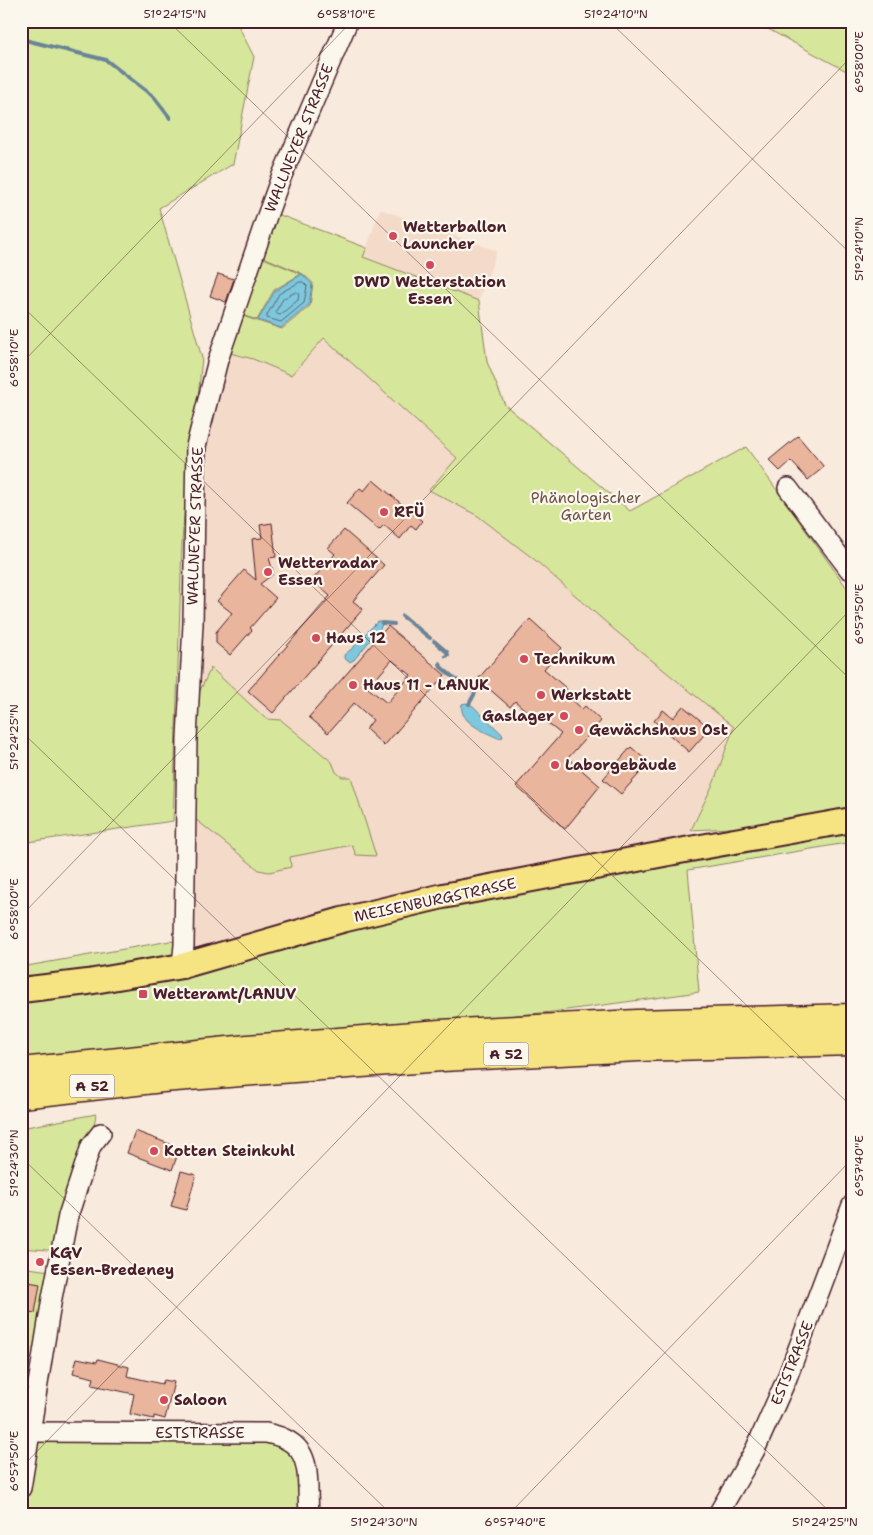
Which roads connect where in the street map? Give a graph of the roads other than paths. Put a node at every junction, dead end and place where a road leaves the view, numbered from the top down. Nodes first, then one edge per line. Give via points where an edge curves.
1 (348, 21) edge
2 (788, 488) dead end
3 (851, 571) edge
4 (852, 820) edge
5 (182, 966) junction
6 (21, 990) edge
7 (852, 1018) edge
8 (852, 1041) edge
9 (21, 1072) edge
10 (21, 1094) edge
11 (101, 1133) dead end
12 (852, 1205) edge
13 (30, 1432) junction
14 (21, 1488) edge
15 (309, 1514) edge
16 (718, 1514) edge

1 - 5 street, WALLNEYER STRASSE via 267,216 218,360 196,446
2 - 3 street
4 - 5 main road, MEISENBURGSTRASSE via 443,896 342,920
5 - 6 main road, MEISENBURGSTRASSE
7 - 9 highway, A 52 via 440,1034
8 - 10 highway, A 52 via 442,1057 172,1077
11 - 13 street via 91,1146 68,1216
12 - 16 street, ESTSTRASSE via 787,1378 755,1450
13 - 14 street
13 - 15 street, ESTSTRASSE via 276,1435 296,1445 305,1460

